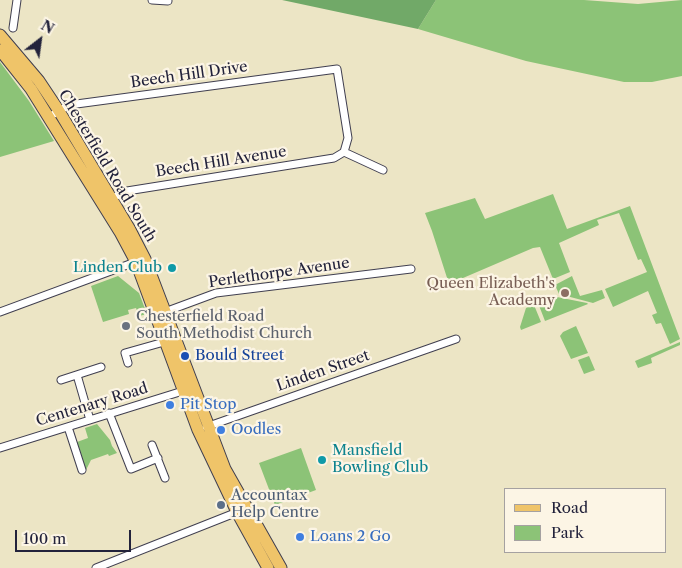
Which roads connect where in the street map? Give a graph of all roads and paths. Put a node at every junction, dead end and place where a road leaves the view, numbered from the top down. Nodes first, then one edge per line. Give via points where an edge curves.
1 (17, 0) edge
2 (152, 0) edge
3 (168, 1) dead end
4 (13, 28) dead end
5 (0, 36) edge
6 (0, 50) edge
7 (54, 114) junction
8 (344, 152) junction
9 (384, 170) dead end
10 (108, 200) junction
11 (140, 261) junction
12 (411, 269) dead end
13 (0, 312) edge
14 (159, 314) junction
15 (456, 339) dead end
16 (164, 342) junction
17 (128, 363) dead end
18 (101, 367) dead end
19 (77, 375) junction
20 (61, 380) dead end
21 (187, 390) junction
22 (109, 413) junction
23 (90, 420) junction
24 (68, 427) junction
25 (203, 428) junction
26 (152, 445) dead end
27 (0, 448) edge
28 (158, 458) junction
29 (82, 470) dead end
30 (165, 478) dead end
31 (242, 510) junction
32 (96, 568) edge
33 (268, 568) edge
34 (281, 568) edge

1 - 4 street
2 - 3 street
5 - 7 main road, Chesterfield Road South via 39,81
6 - 7 main road, Chesterfield Road South
7 - 8 street, Beech Hill Drive via 70,105 337,69 348,138
7 - 10 main road, Chesterfield Road South via 80,148
8 - 9 street
8 - 10 street, Beech Hill Avenue via 334,158 127,191
10 - 11 main road, Chesterfield Road South
11 - 13 street
11 - 14 main road, Chesterfield Road South
12 - 14 street, Perlethorpe Avenue via 216,293
14 - 16 main road, Chesterfield Road South
14 - 21 main road, Chesterfield Road South
15 - 25 street, Linden Street
16 - 17 street via 125,353
16 - 21 main road, Chesterfield Road South
18 - 19 street
19 - 20 street
19 - 23 street
21 - 22 street, Centenary Road
21 - 25 main road, Chesterfield Road South
22 - 23 street, Centenary Road
22 - 28 street via 131,469
23 - 24 street, Centenary Road
24 - 27 street, Centenary Road
24 - 29 street
25 - 31 main road, Chesterfield Road South
26 - 28 street
28 - 30 street
31 - 32 street
31 - 33 main road, Chesterfield Road South
31 - 34 main road, Chesterfield Road South

